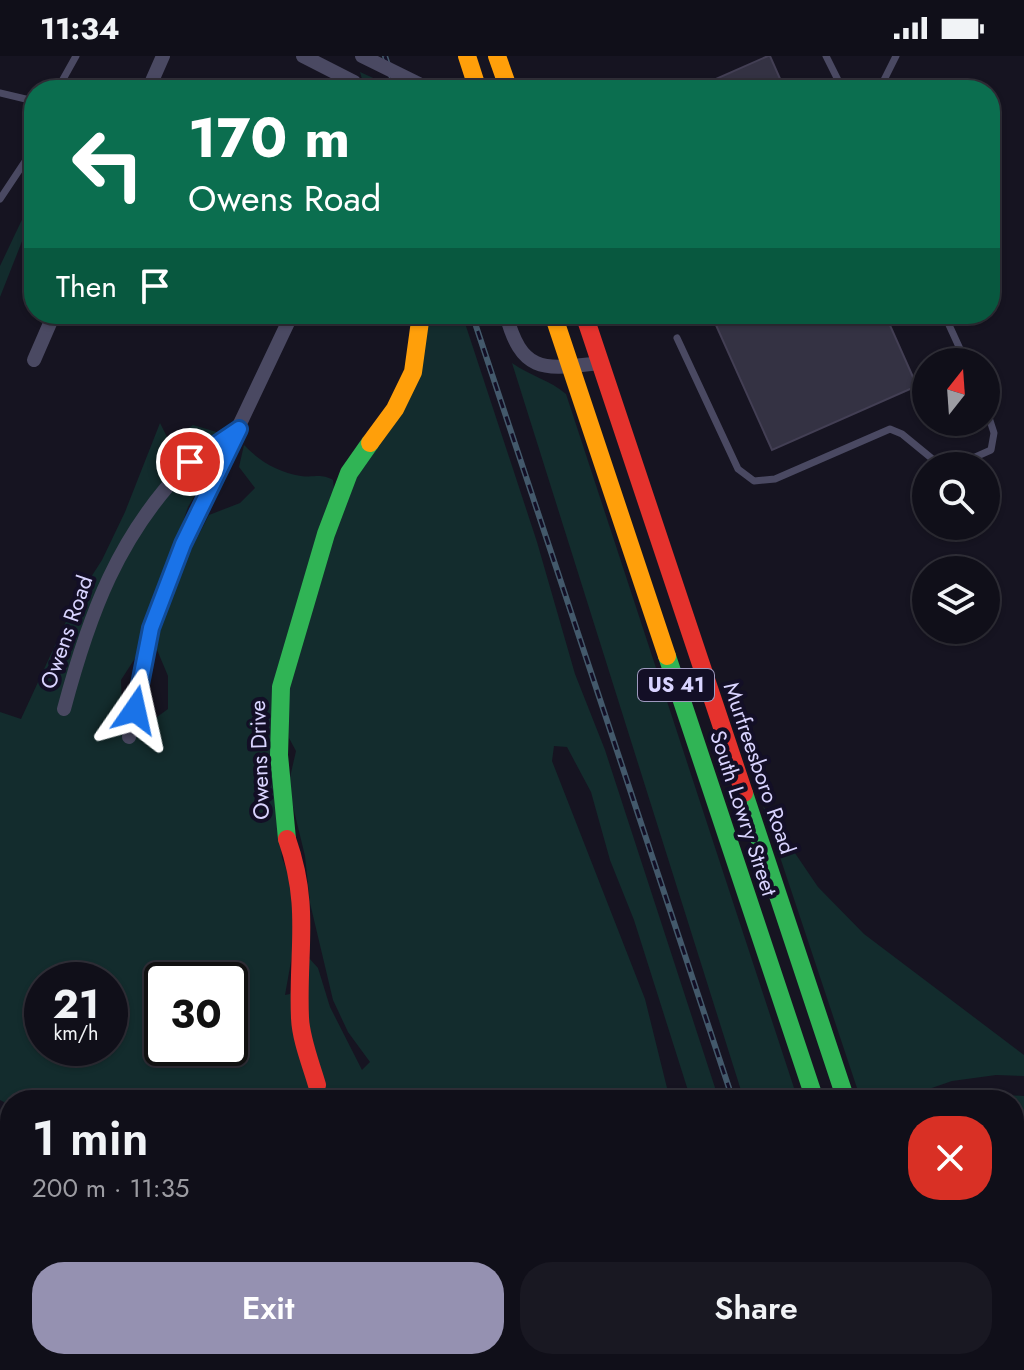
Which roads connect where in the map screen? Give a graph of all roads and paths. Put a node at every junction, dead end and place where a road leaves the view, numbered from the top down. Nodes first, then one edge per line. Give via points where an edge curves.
1 (76, 56) edge
2 (163, 56) edge
3 (303, 56) edge
4 (362, 56) edge
5 (467, 56) edge
6 (497, 56) edge
7 (826, 56) edge
8 (896, 56) edge
9 (63, 80) edge
10 (152, 80) edge
11 (343, 80) edge
12 (410, 80) edge
13 (475, 80) edge
14 (505, 80) edge
15 (838, 80) edge
16 (884, 80) edge
17 (0, 93) edge
18 (24, 99) edge
19 (24, 163) edge
20 (0, 199) edge
21 (50, 324) edge
22 (287, 324) edge
23 (420, 324) edge
24 (509, 324) edge
25 (556, 324) edge
26 (587, 324) edge
27 (949, 324) edge
28 (677, 338) dead end
29 (960, 348) edge
30 (34, 360) dead end
31 (600, 363) junction
32 (570, 366) junction
33 (239, 429) junction
34 (924, 452) edge
35 (64, 709) dead end
36 (129, 737) dead end
37 (317, 1085) dead end
38 (812, 1090) edge
39 (843, 1090) edge

1 - 9 lane
2 - 10 street
3 - 11 street
4 - 12 street, bridge
5 - 13 main road
6 - 14 main road
7 - 15 lane
8 - 16 lane
17 - 18 lane
19 - 20 lane
21 - 30 street
22 - 33 street
23 - 37 main road, Owens Drive via 413,372 395,409 349,473 281,687 285,834 298,871 304,937 300,1021
24 - 32 street via 518,349 531,360 547,368
25 - 32 main road, South Lowry Street / US 41
26 - 31 main road, Murfreesboro Road / US 41
27 - 29 lane
28 - 34 lane via 738,469 754,481 775,479 890,429
31 - 32 street
31 - 39 main road, Murfreesboro Road / US 41
32 - 38 main road, South Lowry Street / US 41
33 - 35 street, Owens Road via 190,462 144,519 104,582
33 - 36 street via 183,544 151,628

